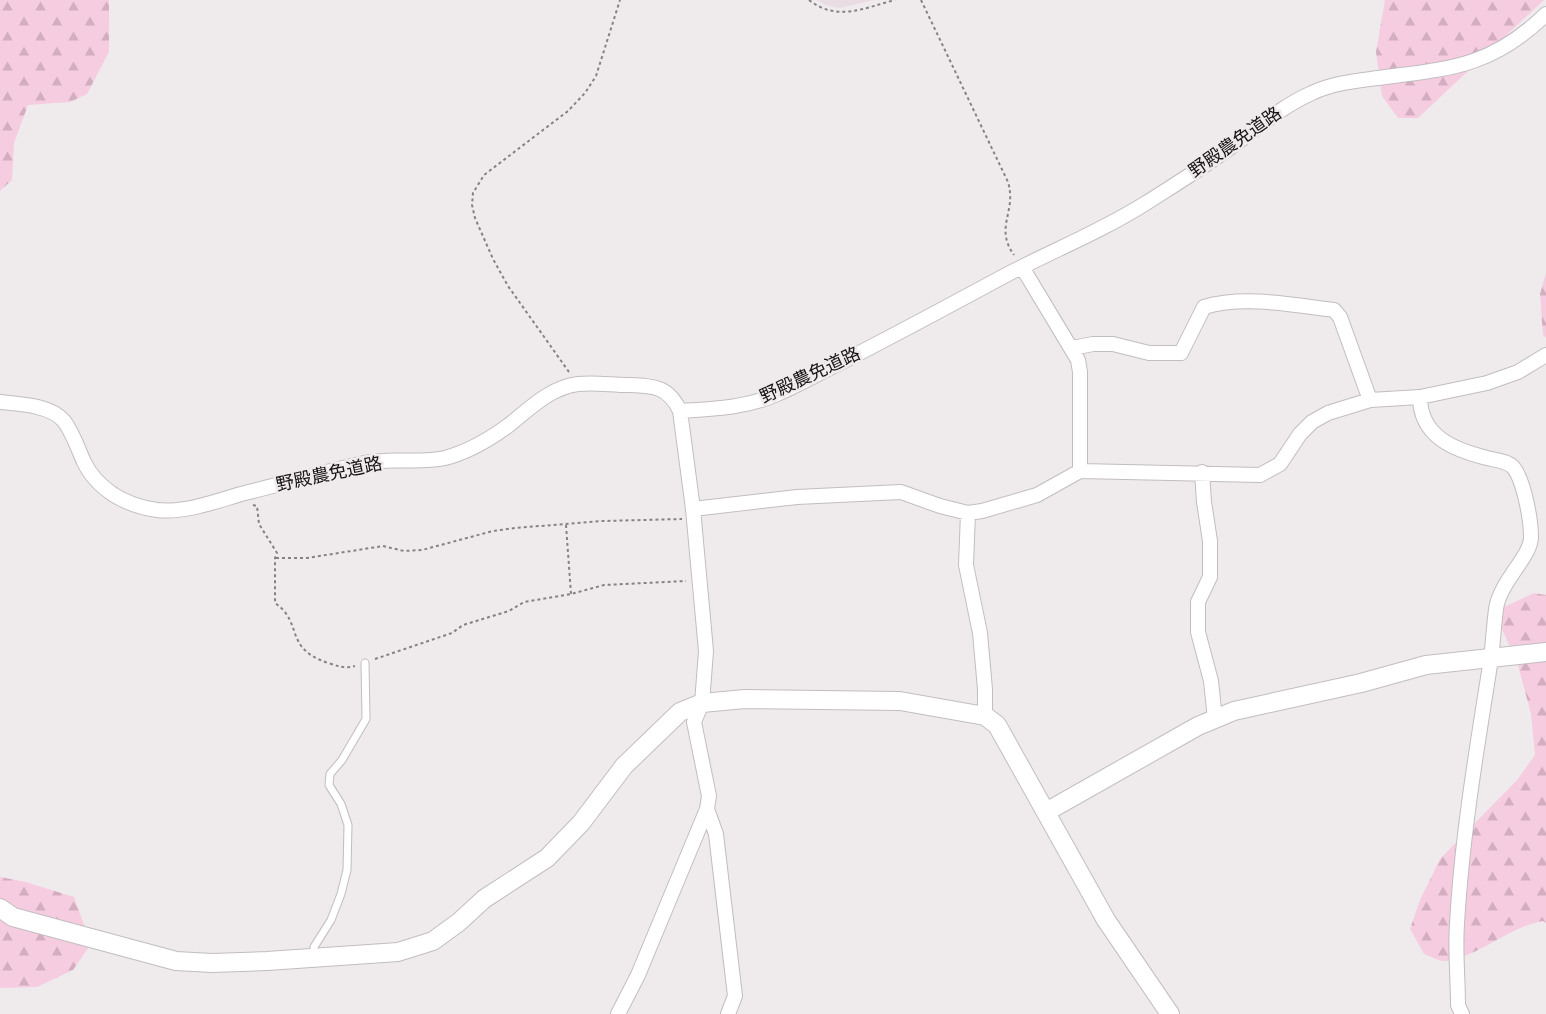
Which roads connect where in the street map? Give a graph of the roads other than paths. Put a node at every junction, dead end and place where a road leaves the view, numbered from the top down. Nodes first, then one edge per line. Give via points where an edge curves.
1 (1546, 14) edge
2 (1022, 267) junction
3 (1072, 348) junction
4 (1546, 355) edge
5 (1420, 397) junction
6 (1370, 400) junction
7 (0, 402) edge
8 (680, 411) junction
9 (1080, 471) junction
10 (1202, 472) junction
11 (968, 513) junction
12 (694, 514) junction
13 (1546, 652) edge
14 (1491, 656) junction
15 (365, 663) road end
16 (702, 703) junction
17 (985, 716) junction
18 (1215, 718) junction
19 (707, 809) junction
20 (1046, 812) junction
21 (0, 908) edge
22 (314, 958) junction
23 (618, 1014) edge
24 (728, 1014) edge
25 (1170, 1014) edge
26 (1462, 1014) edge

1 - 2 street, 野殿農免道路 via 1528,32 1484,58 1431,71 1335,84 1309,94 1146,203
2 - 3 street
2 - 8 street, 野殿農免道路 via 774,396 734,407
3 - 6 street via 1113,344 1149,353 1181,353 1204,307 1220,302 1269,302 1334,310
3 - 9 street via 1080,372
4 - 5 street via 1518,372
5 - 6 street
5 - 14 street via 1427,425 1447,444 1512,466 1526,504 1530,545 1501,591
6 - 10 street via 1312,422 1280,464 1260,475
7 - 8 street, 野殿農免道路 via 29,405 63,420 85,465 99,483 140,507 170,510 366,463 436,460 465,452 553,393 578,384 657,388 673,397
8 - 12 street
9 - 10 street
9 - 11 street via 1037,495
10 - 18 street via 1209,577 1198,602 1198,632 1211,681
11 - 12 street via 901,492 797,497
11 - 17 street via 966,565 980,633
12 - 16 street via 706,651
13 - 14 street
14 - 18 street via 1426,664
14 - 26 street via 1468,800 1457,925 1458,1005
15 - 22 lane via 366,719 330,774 329,785 348,825 347,870 331,920 314,947
16 - 17 street via 745,699 900,701
16 - 19 street via 694,722 709,796
16 - 22 street via 680,712 624,766 581,823 547,858 484,899 433,941 398,952
17 - 20 street via 1004,735
18 - 20 street
19 - 23 street
19 - 24 street via 716,834 735,996
20 - 25 street via 1106,920
21 - 22 street via 13,916 176,961

